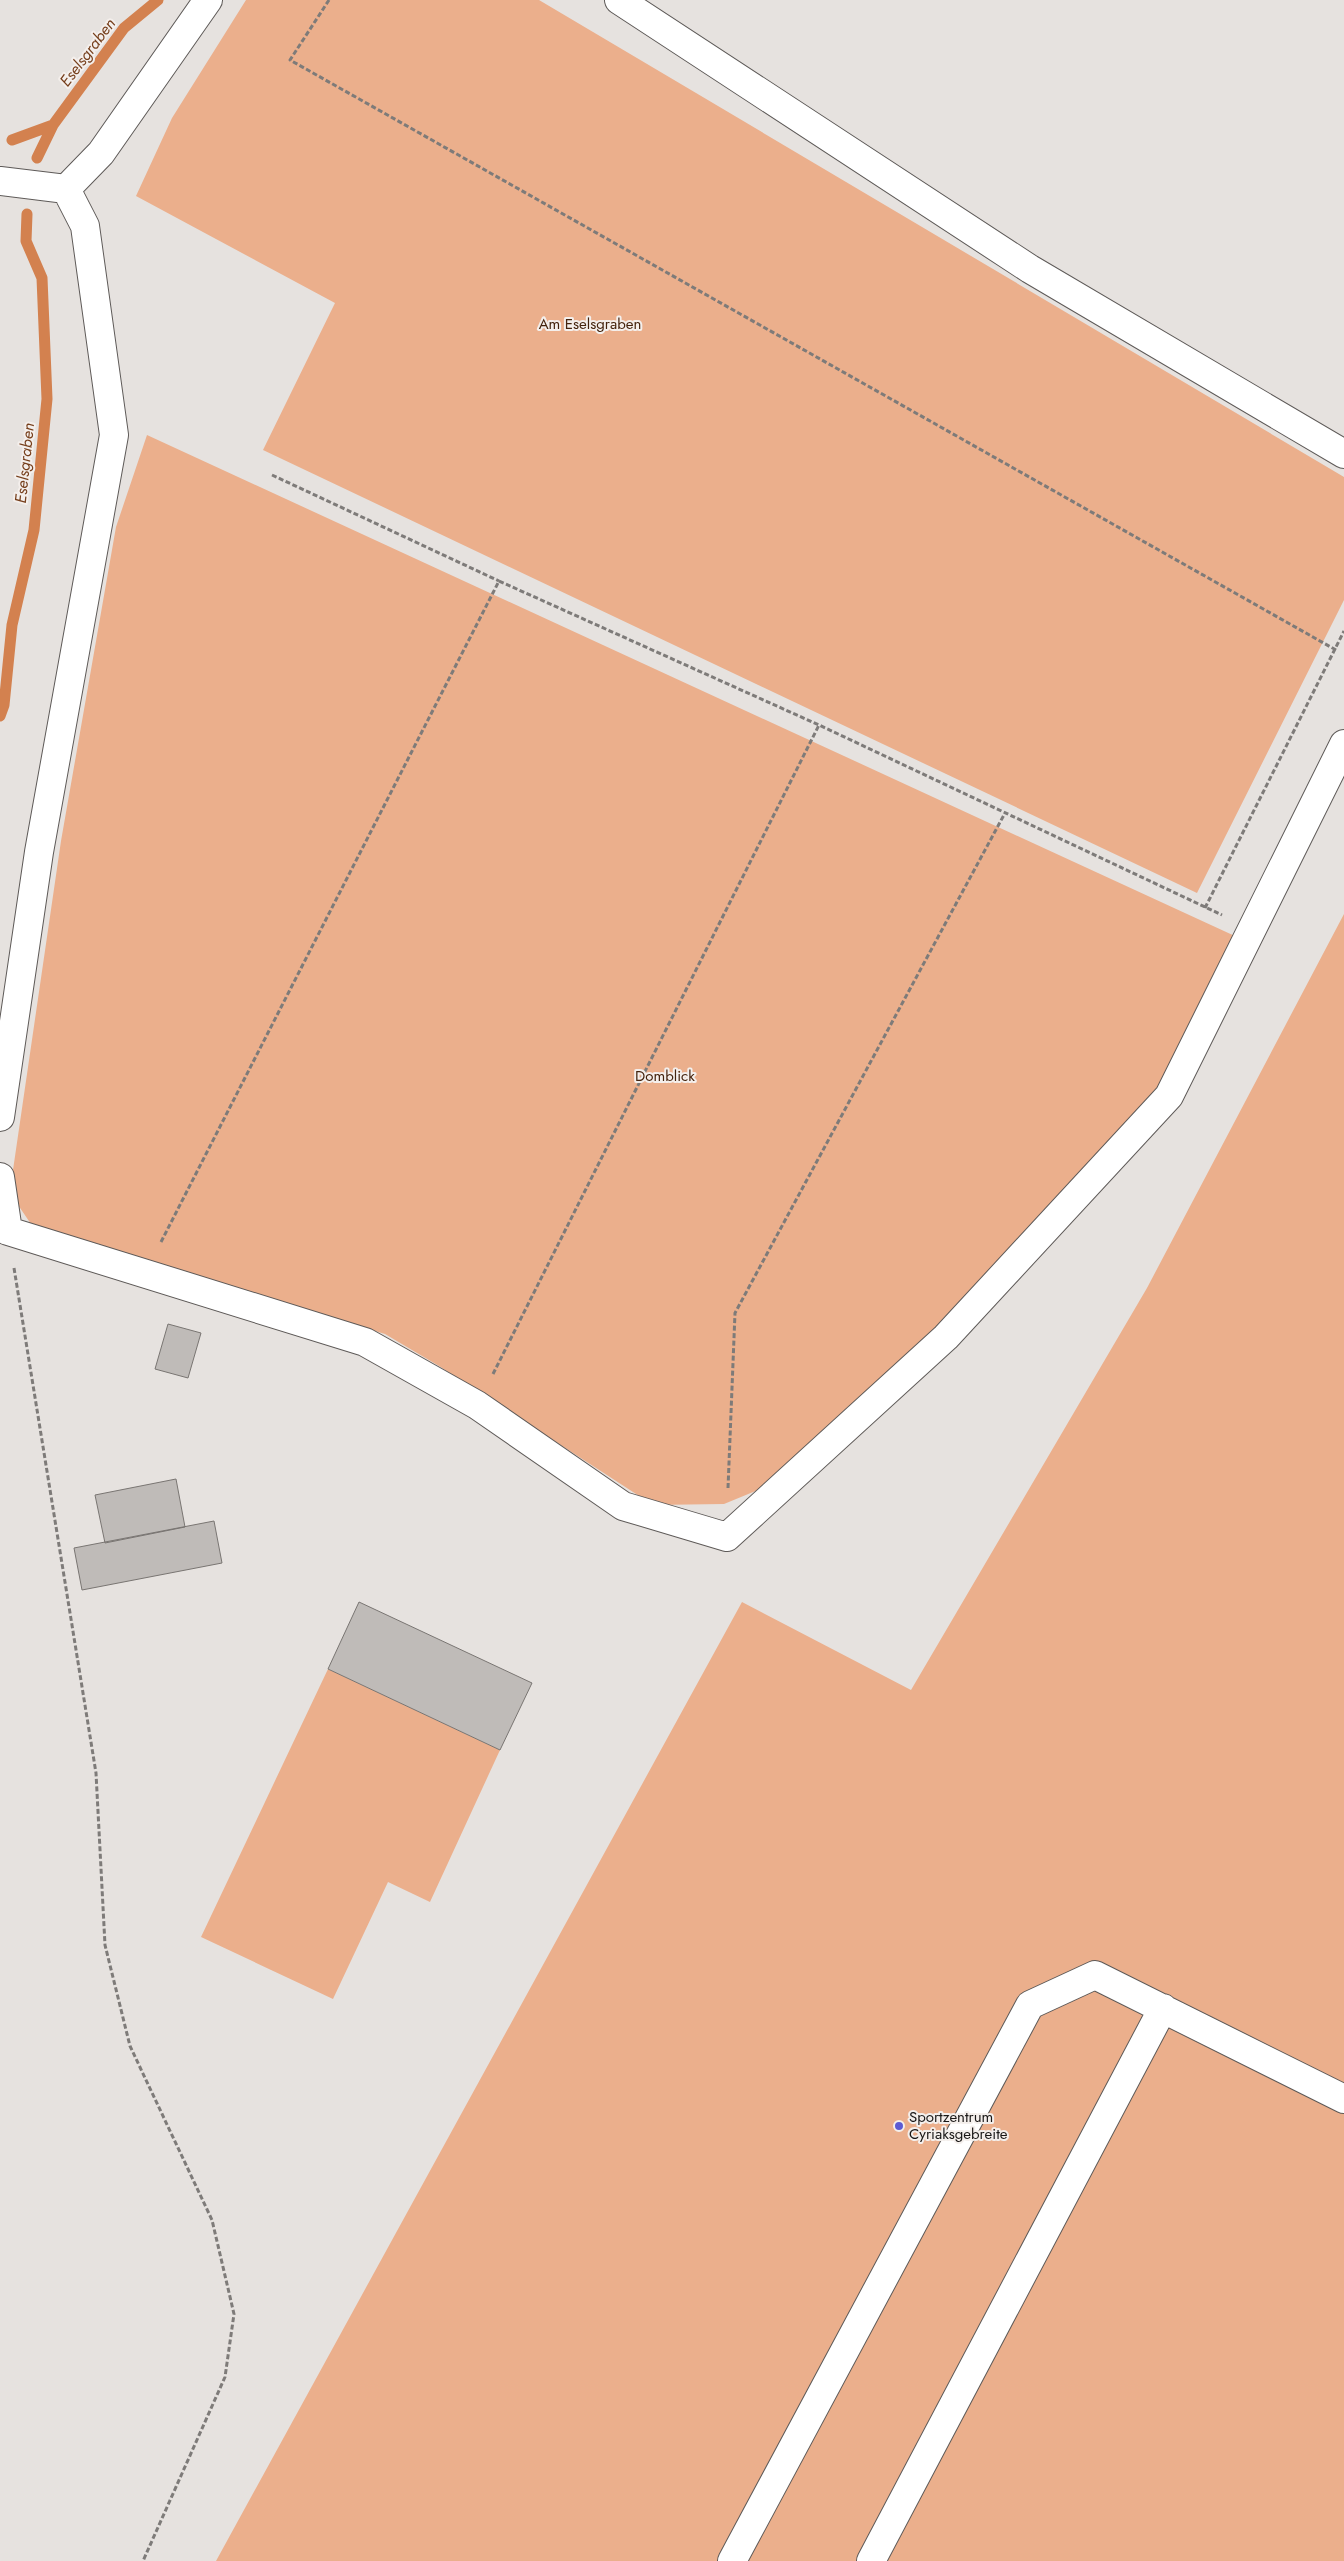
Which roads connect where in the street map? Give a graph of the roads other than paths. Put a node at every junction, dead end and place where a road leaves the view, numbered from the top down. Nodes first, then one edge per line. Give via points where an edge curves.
1 (208, 0) edge
2 (619, 0) edge
3 (0, 181) edge
4 (66, 188) junction
5 (1344, 454) edge
6 (1344, 744) edge
7 (0, 1117) edge
8 (0, 1177) edge
9 (1163, 2008) junction
10 (1344, 2099) edge
11 (732, 2561) edge
12 (871, 2561) edge

1 - 4 lane via 101,153
2 - 5 lane via 1030,270
3 - 4 lane
4 - 7 lane via 85,226 114,435 39,852
6 - 8 lane via 1169,1096 946,1337 726,1536 622,1506 477,1406 365,1342 8,1231
9 - 10 lane
9 - 11 lane via 1095,1975 1030,2005
9 - 12 lane

